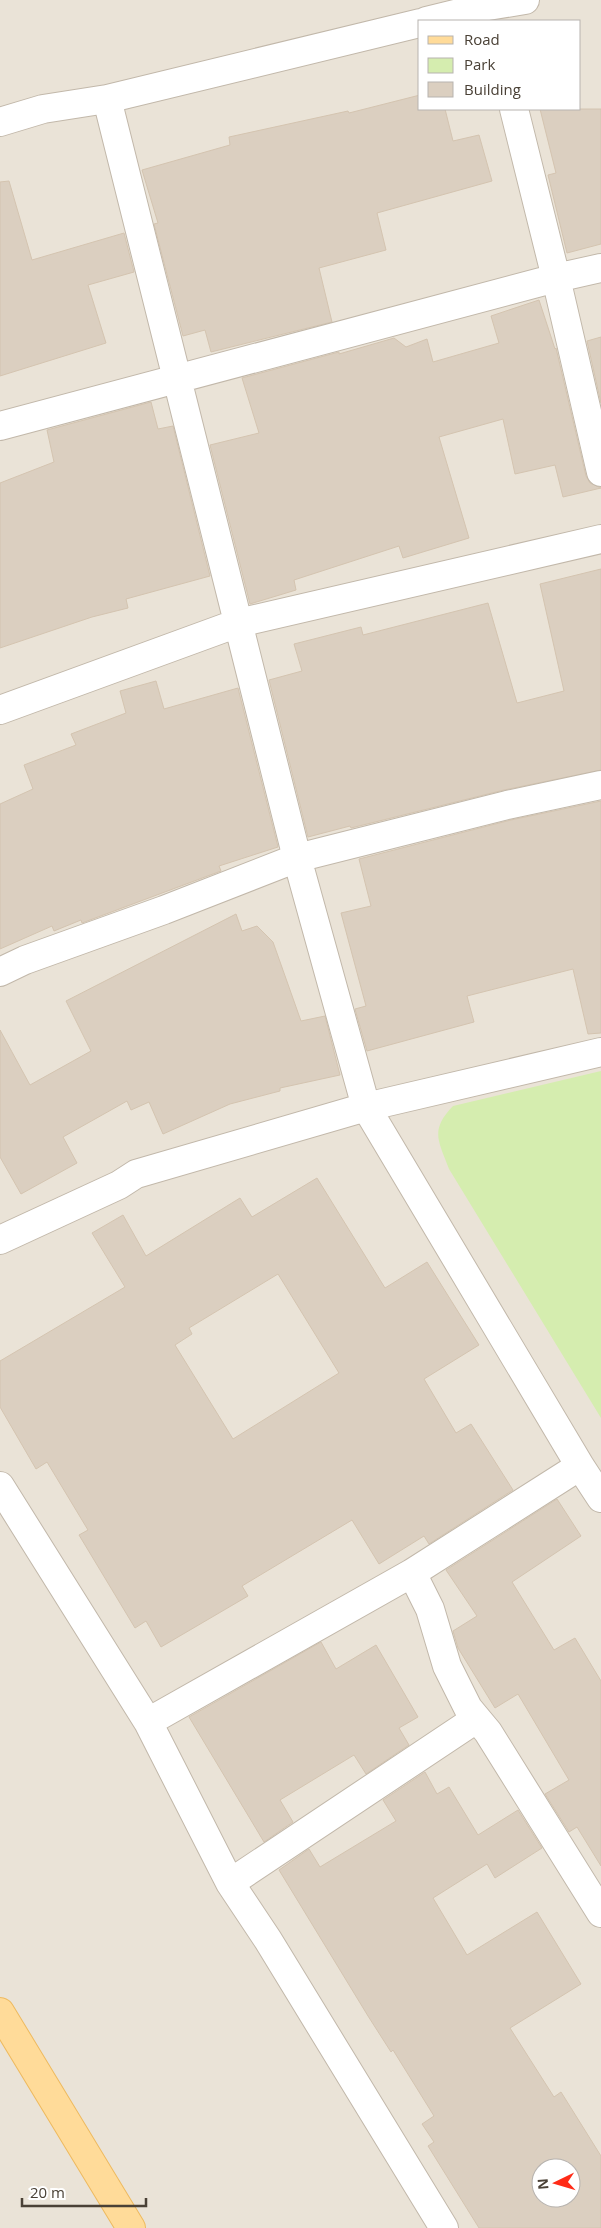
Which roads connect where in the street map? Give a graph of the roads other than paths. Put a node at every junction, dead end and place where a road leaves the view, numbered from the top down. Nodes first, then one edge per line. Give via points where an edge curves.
1 (525, 0) edge
2 (490, 14) edge
3 (435, 20) edge
4 (418, 23) edge
5 (107, 99) junction
6 (514, 110) edge
7 (0, 122) edge
8 (601, 268) edge
9 (556, 278) junction
10 (176, 379) junction
11 (0, 426) edge
12 (601, 472) edge
13 (601, 539) edge
14 (238, 623) junction
15 (0, 710) edge
16 (601, 785) edge
17 (297, 858) junction
18 (0, 972) edge
19 (601, 1052) edge
20 (366, 1107) junction
21 (0, 1240) edge
22 (580, 1466) junction
23 (0, 1486) edge
24 (601, 1498) edge
25 (412, 1573) junction
26 (476, 1719) junction
27 (148, 1722) junction
28 (230, 1883) junction
29 (601, 1913) edge
30 (0, 2012) edge
31 (131, 2228) edge
32 (444, 2228) edge

1 - 2 street
2 - 3 street
4 - 5 street
5 - 7 street via 43,110
5 - 10 street
6 - 9 street
8 - 9 street
9 - 10 street
9 - 12 street
10 - 11 street
10 - 14 street
13 - 14 street
14 - 15 street
14 - 17 street
16 - 17 street via 507,805
17 - 18 street
17 - 20 street
19 - 20 street
20 - 21 street via 136,1174
20 - 22 street
22 - 24 street
22 - 25 street
23 - 27 street
25 - 26 street via 430,1609 447,1666
25 - 27 street
26 - 28 street
26 - 29 street via 488,1732
27 - 28 street
28 - 32 street
30 - 31 main road

